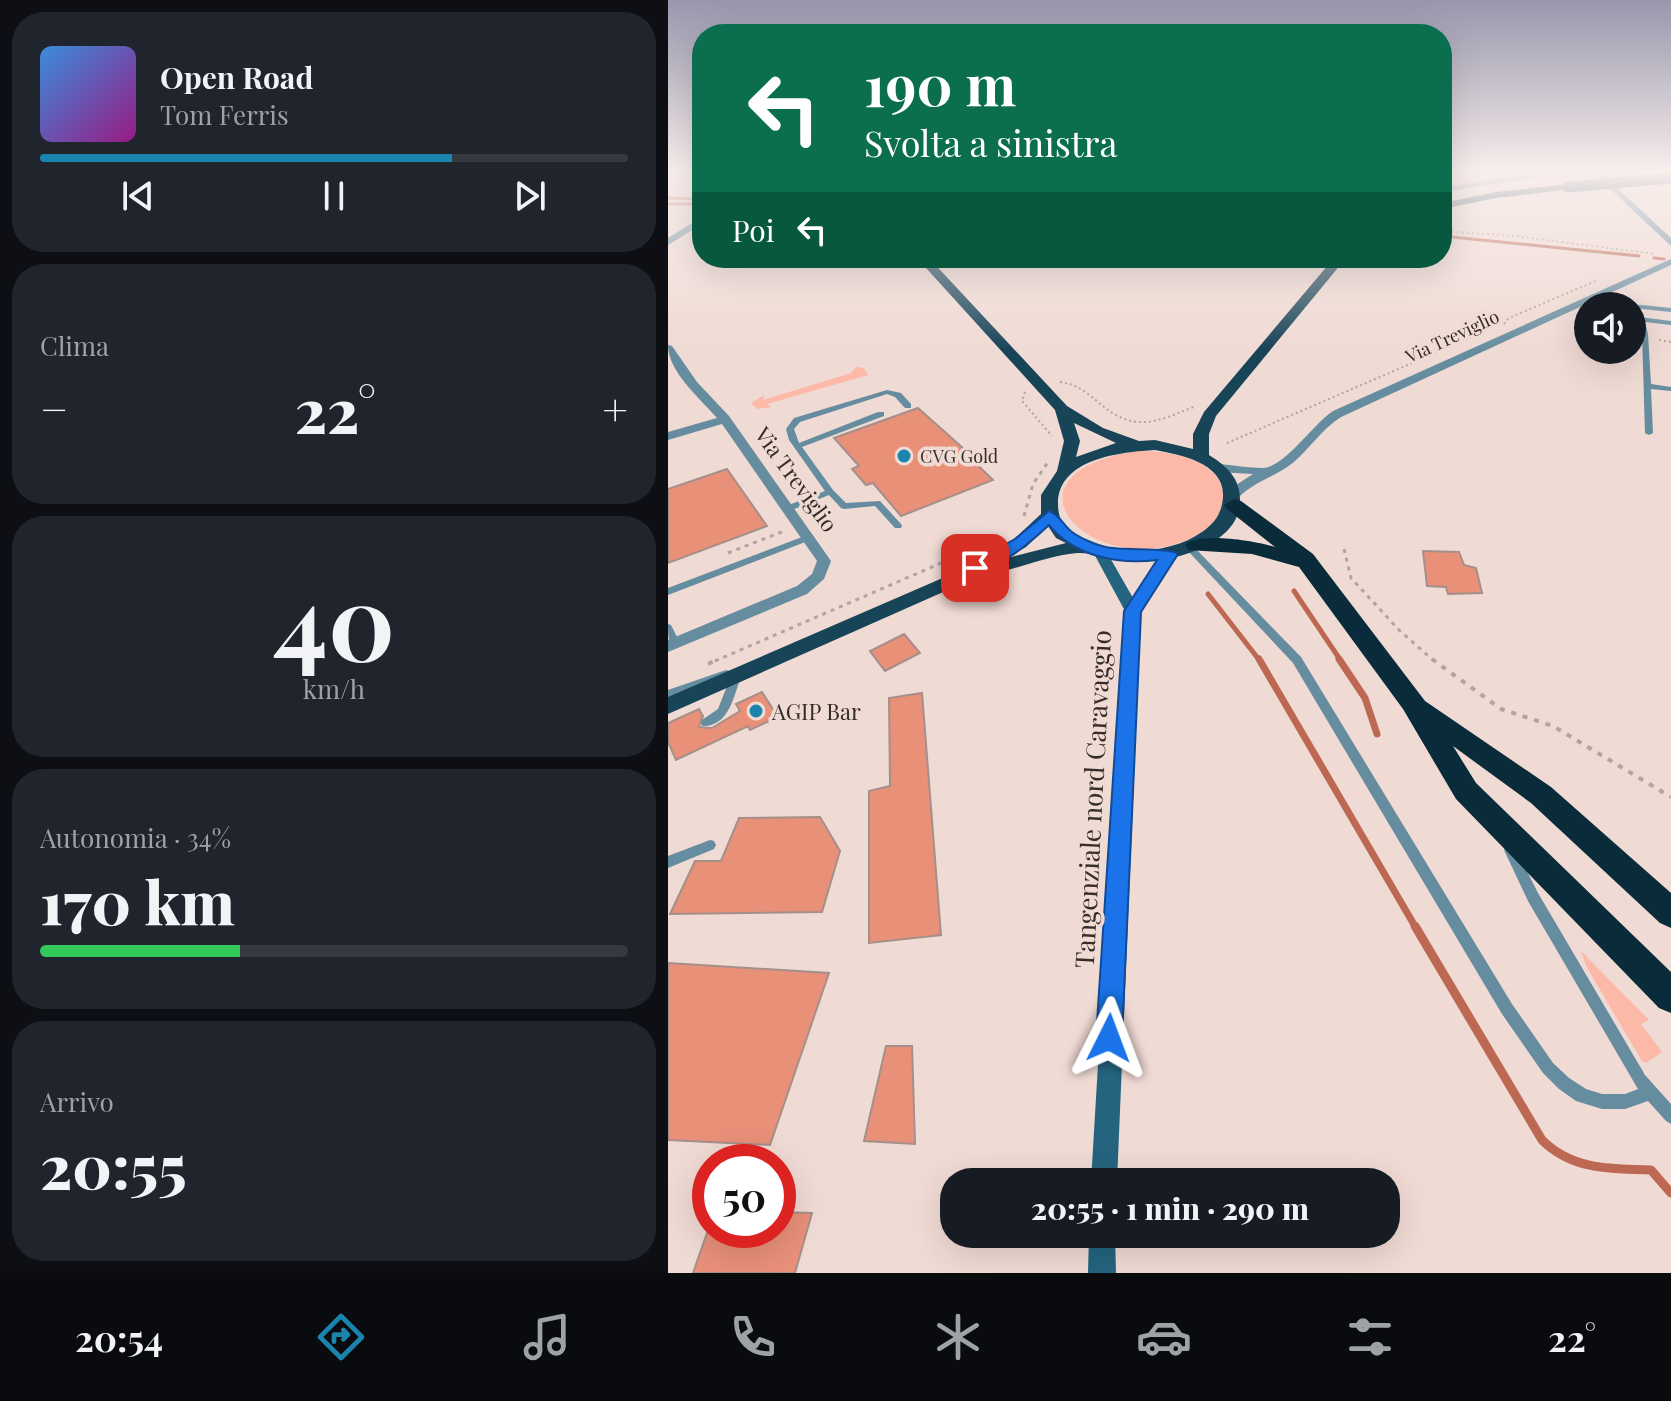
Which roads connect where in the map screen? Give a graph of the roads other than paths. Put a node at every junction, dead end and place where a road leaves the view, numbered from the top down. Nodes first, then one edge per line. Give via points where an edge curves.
1 (1671, 262) edge
2 (932, 268) edge
3 (1331, 268) edge
4 (1608, 292) edge
5 (1646, 307) edge
6 (1574, 308) edge
7 (1671, 310) edge
8 (1646, 319) edge
9 (1671, 323) edge
10 (668, 348) edge
11 (1646, 360) edge
12 (1647, 386) junction
13 (1671, 389) edge
14 (908, 406) dead end
15 (1062, 409) junction
16 (1205, 410) junction
17 (881, 414) dead end
18 (725, 419) junction
19 (1649, 433) dead end
20 (668, 436) edge
21 (1146, 445) junction
22 (797, 446) junction
23 (1201, 457) junction
24 (1218, 468) junction
25 (1064, 470) junction
26 (1267, 470) junction
27 (830, 492) junction
28 (1234, 500) junction
29 (789, 508) junction
30 (1049, 516) junction
31 (898, 526) dead end
32 (810, 537) junction
33 (1193, 546) junction
34 (1092, 549) junction
35 (1170, 554) junction
36 (1314, 572) junction
37 (952, 581) junction
38 (668, 592) edge
39 (1133, 611) junction
40 (668, 627) edge
41 (672, 644) edge
42 (766, 663) junction
43 (736, 676) junction
44 (668, 694) edge
45 (1412, 702) junction
46 (668, 706) edge
47 (706, 723) dead end
48 (1498, 823) junction
49 (710, 845) dead end
50 (668, 862) edge
51 (1671, 913) edge
52 (1671, 996) edge
53 (1651, 1093) junction
54 (1671, 1116) edge
55 (1105, 1168) edge
56 (1102, 1248) edge
57 (1102, 1273) edge

1 - 4 street, Via Treviglio
2 - 15 main road
3 - 16 main road
5 - 7 lane
6 - 26 street, Via Treviglio via 1337,414 1284,464
8 - 9 lane
10 - 18 street, Via Treviglio
11 - 12 lane
12 - 13 lane
12 - 19 lane
14 - 22 lane via 887,392 810,414 790,429
15 - 21 main road via 1098,431
15 - 25 main road via 1072,441
16 - 21 main road via 1184,432
16 - 23 main road
17 - 22 lane
18 - 20 street
18 - 29 street, Via Treviglio
21 - 23 main road
21 - 25 main road via 1091,454
22 - 27 lane
23 - 24 main road
24 - 26 street
24 - 28 main road via 1229,480
25 - 30 main road via 1050,490
26 - 28 street, Via Treviglio via 1248,481
27 - 29 lane
27 - 31 lane via 844,506 877,503
28 - 33 main road via 1223,527
28 - 36 highway
29 - 32 street, Via Treviglio
30 - 34 main road via 1065,535
30 - 37 main road via 1020,543
32 - 38 lane
32 - 41 street, Via Treviglio via 824,561 813,582
33 - 35 main road
33 - 36 highway via 1254,547
33 - 53 lane via 1297,660 1543,1064 1592,1100 1626,1103
34 - 35 main road via 1142,557
34 - 37 main road via 1044,553
34 - 39 main road, Tangenziale nord Caravaggio
35 - 39 main road, Tangenziale nord Caravaggio
36 - 45 highway
37 - 42 main road
39 - 55 main road, Tangenziale nord Caravaggio
40 - 41 lane
42 - 43 main road
42 - 44 lane
43 - 46 main road
43 - 47 lane via 723,712
45 - 48 highway via 1466,791
45 - 51 highway via 1541,795
48 - 52 highway
48 - 53 lane via 1533,897
49 - 50 lane
53 - 54 lane
56 - 57 main road

